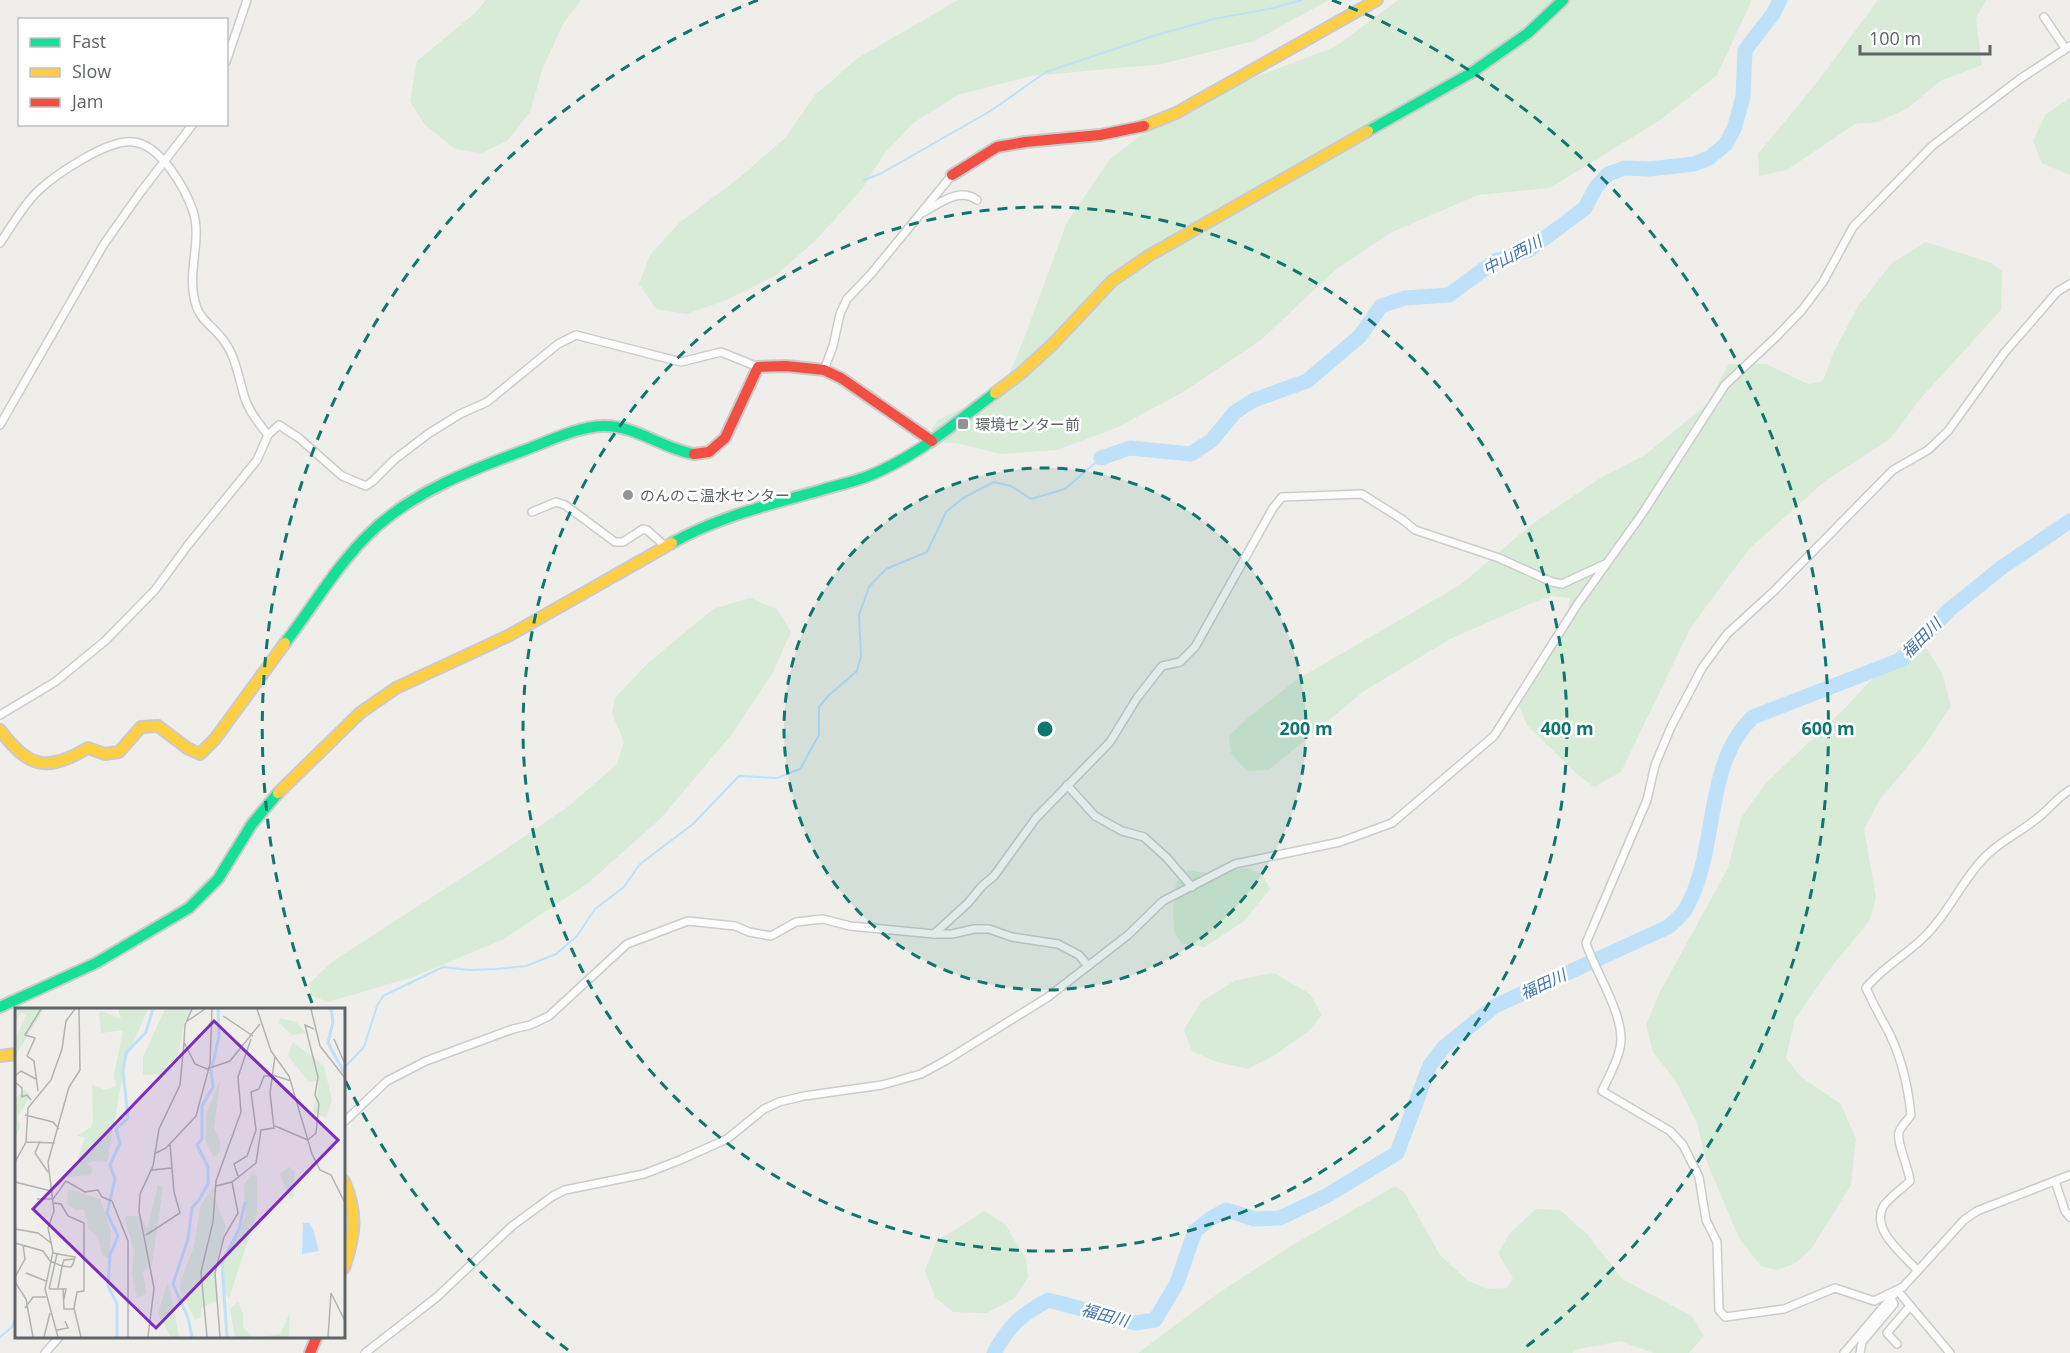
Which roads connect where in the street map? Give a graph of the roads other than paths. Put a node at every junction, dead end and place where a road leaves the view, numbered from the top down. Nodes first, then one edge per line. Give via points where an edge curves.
1 (247, 0) edge
2 (1377, 0) edge
3 (1563, 0) edge
4 (2044, 18) dead end
5 (2067, 47) edge
6 (228, 56) edge
7 (191, 126) edge
8 (164, 161) junction
9 (952, 175) joint
10 (977, 200) dead end
11 (920, 214) junction
12 (0, 243) edge
13 (2070, 284) edge
14 (758, 367) junction
15 (824, 370) junction
16 (0, 425) edge
17 (268, 435) junction
18 (932, 441) junction
19 (532, 512) dead end
20 (665, 546) junction
21 (1607, 563) junction
22 (0, 715) edge
23 (0, 730) edge
24 (1067, 785) junction
25 (2070, 790) edge
26 (1192, 887) junction
27 (934, 934) junction
28 (1088, 966) junction
29 (0, 1007) edge
30 (15, 1054) edge
31 (0, 1056) edge
32 (345, 1121) edge
33 (2070, 1175) edge
34 (2055, 1181) junction
35 (345, 1184) edge
36 (2070, 1217) edge
37 (345, 1265) edge
38 (1917, 1270) junction
39 (1897, 1290) junction
40 (1891, 1298) junction
41 (1910, 1306) junction
42 (58, 1338) edge
43 (316, 1338) edge
44 (1897, 1344) dead end
45 (45, 1353) edge
46 (310, 1353) edge
47 (364, 1353) edge
48 (1844, 1353) edge
49 (1860, 1353) edge
50 (1950, 1353) edge

1 - 6 street
2 - 9 street via 1158,121 1100,135 997,147
3 - 18 street via 1528,33 1471,73 1150,255 1112,281 1020,374
4 - 5 street
5 - 21 street via 1932,146 1852,227 1823,282 1802,310 1725,385
7 - 8 street
8 - 12 street via 144,144 131,141 102,149 37,192
8 - 16 street via 104,244
8 - 17 street via 184,190 194,214 193,297 201,318 224,341 239,372 252,416
9 - 11 street
10 - 11 street via 962,194
11 - 15 street via 847,299
13 - 39 street via 2057,292 2005,352 1948,431 1928,450 1893,470 1727,634 1702,668 1671,727 1655,765 1647,800 1586,943 1612,1000 1620,1030 1621,1047 1602,1091 1670,1131 1683,1145 1699,1177 1706,1220 1717,1242 1719,1310 1725,1317 1784,1309 1835,1288 1874,1301
14 - 15 street
14 - 17 street via 721,352 681,362 576,335 558,344 487,402 428,434 366,486 342,476 279,425
14 - 23 street via 725,438 705,454 684,453 606,425 592,427 501,460 429,492 391,516 348,558 200,753 158,726 141,727 119,752 105,754 88,748 59,763 42,764 20,752
15 - 18 street
17 - 22 street via 256,460 155,590 105,641 54,682
18 - 20 street via 903,460 865,477 725,517
19 - 20 street via 556,502 615,542 623,542 643,529
20 - 29 street via 510,635 376,700 261,812 215,885 188,910 120,952
21 - 24 street via 1562,584 1552,582 1499,558 1415,530 1362,494 1282,497 1195,647 1180,662 1162,666 1110,742
21 - 26 street via 1494,736 1392,823 1340,842 1235,864
24 - 26 street via 1095,816 1122,831 1144,837
24 - 27 street via 1036,818 994,876
25 - 38 street via 1983,859 1941,919 1866,988 1899,1060 1911,1115 1899,1131 1910,1181 1883,1206 1880,1220 1884,1233
26 - 28 street via 1163,902
27 - 28 street via 989,929 1058,944 1079,955
27 - 32 street via 850,926 823,919 796,922 771,936 688,921 627,944 549,1016 426,1061 387,1082
28 - 47 street via 1048,997 921,1074 882,1085 779,1102 727,1139 680,1160 644,1174 565,1190 553,1196 512,1226 436,1297
30 - 31 street
33 - 34 street
34 - 36 street
34 - 38 street via 1977,1211
35 - 37 street via 354,1207 355,1224
38 - 39 street
39 - 40 street
39 - 41 street
40 - 48 street
40 - 49 street via 1894,1304 1863,1342
41 - 44 street via 1887,1333
41 - 50 street
42 - 45 street
43 - 46 street

